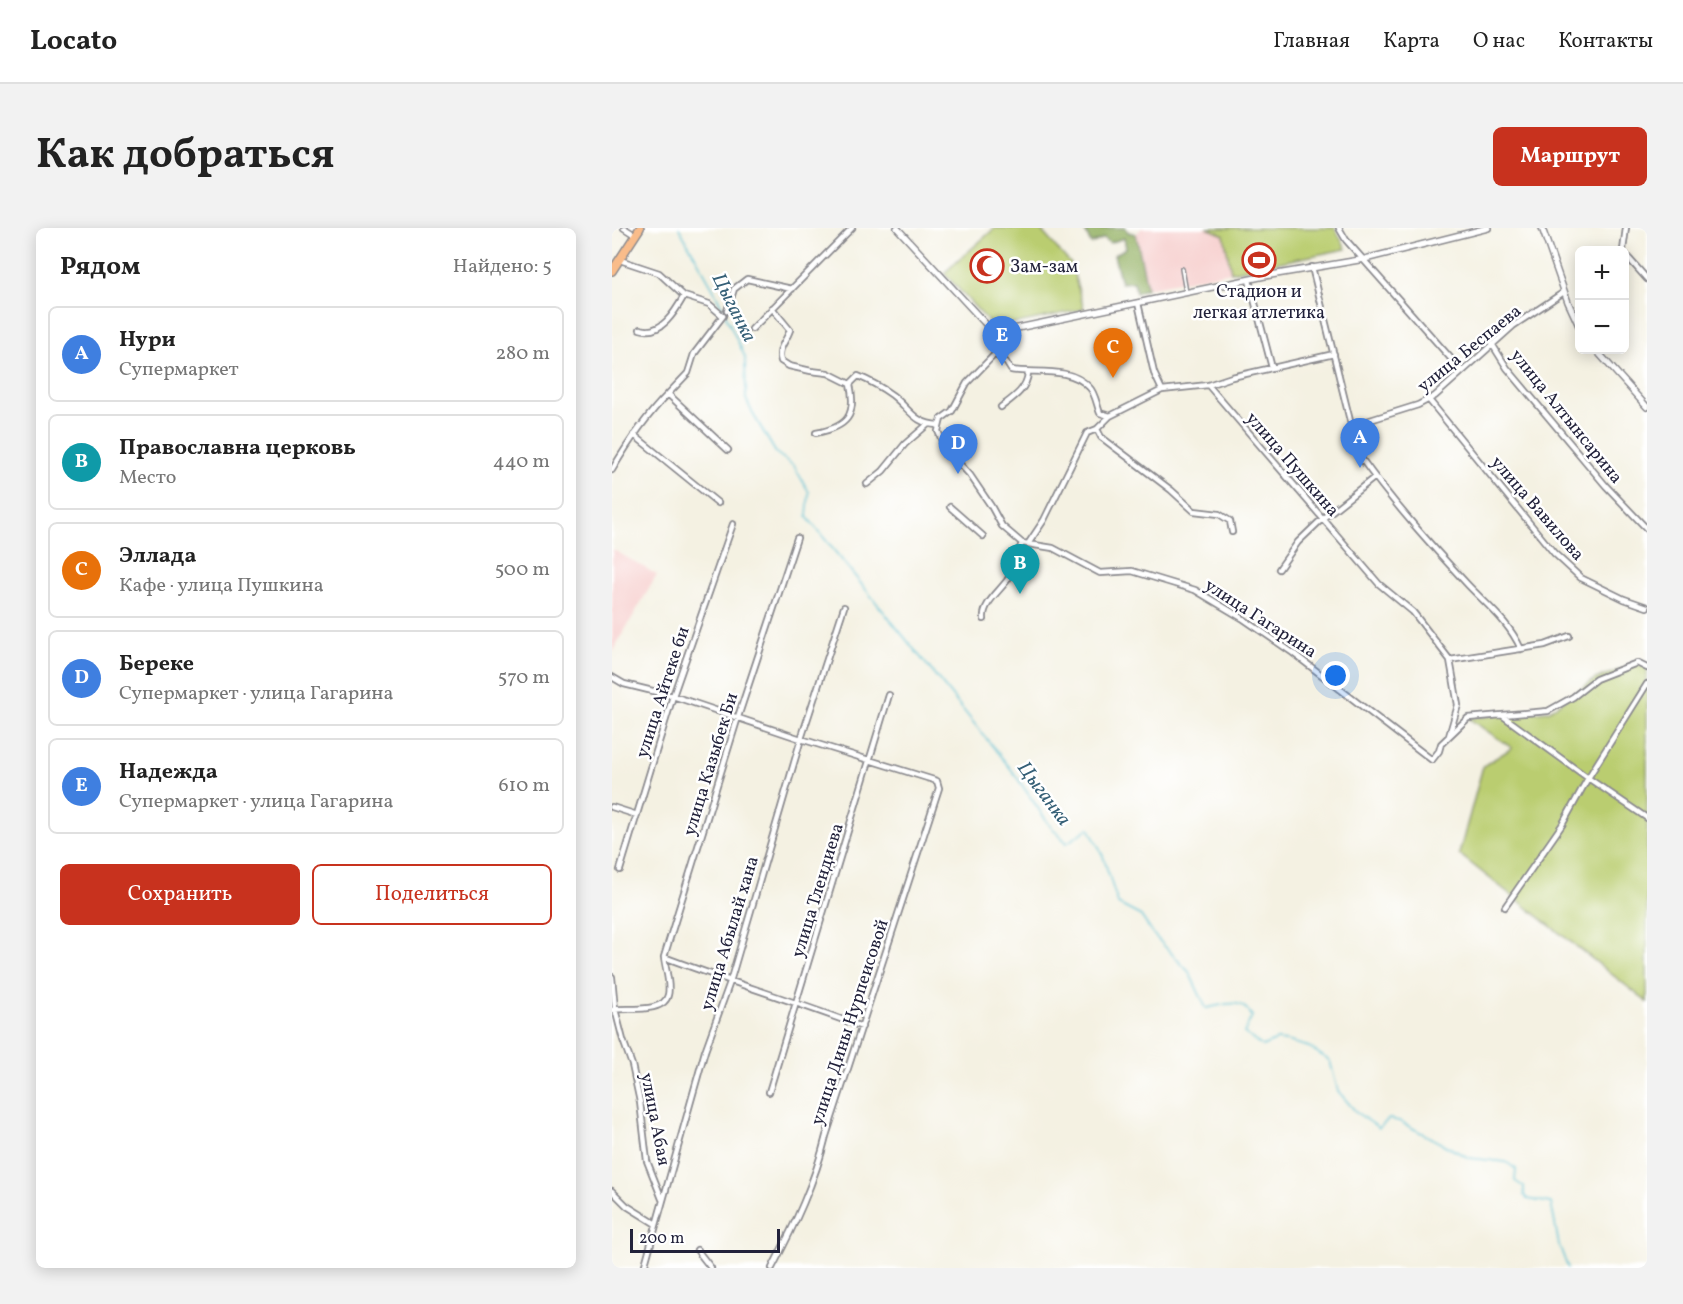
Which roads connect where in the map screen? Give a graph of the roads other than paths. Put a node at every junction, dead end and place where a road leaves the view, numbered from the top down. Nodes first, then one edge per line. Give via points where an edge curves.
1 (624, 228) edge
2 (640, 228) edge
3 (852, 228) edge
4 (897, 228) edge
5 (1339, 228) edge
6 (1488, 228) edge
7 (1542, 228) edge
8 (1626, 228) edge
9 (635, 235) junction
10 (1624, 246) edge
11 (1629, 258) edge
12 (1365, 259) junction
13 (620, 260) junction
14 (1312, 267) junction
15 (1182, 269) dead end
16 (612, 271) edge
17 (1647, 279) edge
18 (1249, 280) junction
19 (792, 289) junction
20 (1186, 292) junction
21 (1564, 292) junction
22 (684, 296) junction
23 (1138, 303) junction
24 (772, 308) junction
25 (727, 311) dead end
26 (1575, 317) edge
27 (640, 329) dead end
28 (752, 329) dead end
29 (994, 333) junction
30 (1492, 344) junction
31 (996, 354) junction
32 (1334, 354) junction
33 (1600, 354) edge
34 (1272, 368) junction
35 (1462, 371) junction
36 (1028, 373) junction
37 (850, 384) junction
38 (1208, 386) junction
39 (1162, 390) junction
40 (668, 394) junction
41 (1429, 400) junction
42 (1001, 407) dead end
43 (1647, 407) edge
44 (1100, 413) junction
45 (1110, 416) junction
46 (1101, 423) junction
47 (927, 424) junction
48 (939, 425) junction
49 (1352, 426) junction
50 (1097, 429) junction
51 (816, 432) dead end
52 (634, 435) junction
53 (728, 450) dead end
54 (612, 470) edge
55 (1375, 477) junction
56 (867, 484) dead end
57 (718, 503) dead end
58 (950, 507) dead end
59 (1322, 519) junction
60 (733, 524) dead end
61 (1647, 529) edge
62 (1232, 532) dead end
63 (983, 536) dead end
64 (797, 538) dead end
65 (1025, 544) junction
66 (1279, 569) dead end
67 (844, 607) dead end
68 (1647, 607) edge
69 (984, 619) dead end
70 (1569, 636) dead end
71 (1521, 649) junction
72 (1450, 660) junction
73 (1647, 668) edge
74 (612, 677) edge
75 (1647, 684) edge
76 (889, 695) dead end
77 (673, 696) junction
78 (1503, 716) junction
79 (738, 717) junction
80 (1449, 737) junction
81 (801, 739) junction
82 (870, 761) junction
83 (1588, 778) junction
84 (612, 807) edge
85 (637, 814) junction
86 (1647, 818) edge
87 (620, 870) dead end
88 (1505, 907) dead end
89 (664, 957) junction
90 (612, 977) edge
91 (730, 982) junction
92 (797, 1002) junction
93 (613, 1010) edge
94 (862, 1028) junction
95 (769, 1092) dead end
96 (612, 1191) edge
97 (663, 1202) junction
98 (656, 1224) junction
99 (697, 1250) dead end
100 (644, 1268) edge
101 (711, 1268) edge
102 (772, 1268) edge

1 - 9 street
2 - 9 main road
3 - 19 street
4 - 29 street
5 - 12 street
6 - 12 street
7 - 21 street
8 - 10 street
9 - 13 main road
11 - 17 street
12 - 14 street
12 - 35 street
13 - 16 main road
13 - 22 street via 659,273
14 - 18 street
14 - 32 street
15 - 20 street
18 - 20 street
18 - 34 street
19 - 24 street
19 - 25 street via 747,279 734,289
20 - 23 street
21 - 26 street
21 - 30 street, улица Беспаева
22 - 27 street via 661,326
22 - 40 street via 709,304 723,316 694,354 688,373
23 - 29 street
23 - 39 street via 1154,374
24 - 28 street
24 - 37 street via 790,330 781,346 781,361 828,373
29 - 31 street
30 - 35 street, улица Беспаева
30 - 61 street, улица Алтынсарина via 1507,368
31 - 36 street via 1011,370
31 - 48 street via 967,383 952,411
32 - 34 street
32 - 49 street
33 - 43 street
34 - 38 street
35 - 41 street, улица Беспаева
36 - 42 street via 1023,389
36 - 44 street via 1070,375 1090,387
37 - 47 street via 858,376 875,383 915,419
37 - 51 street via 853,396 846,423
38 - 39 street
38 - 59 street, улица Пушкина
39 - 45 street
40 - 52 street
40 - 53 street
41 - 49 street, улица Беспаева
41 - 68 street, улица Вавилова via 1554,553 1581,578
44 - 45 street
44 - 46 street
45 - 46 street
46 - 50 street
47 - 48 street
47 - 56 street
48 - 65 street via 945,448 970,475 1002,526
49 - 55 street via 1361,458
50 - 62 street via 1101,437 1194,511 1219,514 1230,521
50 - 65 street via 1087,433 1044,520
52 - 54 street
52 - 57 street
55 - 59 street
55 - 71 street via 1507,624
58 - 63 street
59 - 66 street via 1298,542
59 - 72 street, улица Пушкина via 1379,584 1413,612
60 - 77 street, улица Айтеке би
64 - 79 street, улица Казыбек Би
65 - 69 street via 1009,577 983,613
65 - 80 street, улица Гагарина via 1053,548 1100,573 1132,571 1195,590 1293,653 1432,760
67 - 81 street, улица Абылай хана
70 - 71 street
71 - 72 street
72 - 80 street, улица Пушкина via 1458,705
73 - 78 street via 1637,663 1596,679 1548,711
74 - 77 street via 624,684
75 - 83 street
76 - 82 street, улица Тлендиева
77 - 79 street
77 - 85 street, улица Айтеке би
78 - 80 street via 1468,718
78 - 83 street
79 - 81 street
79 - 89 street, улица Казыбек Би
81 - 82 street
81 - 91 street, улица Абылай хана
82 - 92 street, улица Тлендиева
82 - 94 street, улица Дины Нурпеисовой via 937,781 939,788
83 - 86 street
83 - 88 street via 1562,825
84 - 85 street
85 - 87 street, улица Айтеке би
89 - 91 street
89 - 93 street, улица Казыбек Би via 669,994 666,1000 655,1007
90 - 93 street, улица Абая
91 - 92 street
91 - 97 street, улица Абылай хана via 705,1050
92 - 94 street
92 - 95 street, улица Тлендиева
93 - 97 street, улица Абая via 632,1065 647,1161
94 - 102 street, улица Дины Нурпеисовой via 820,1159 793,1229
96 - 98 street
97 - 98 street, улица Абылай хана
98 - 100 street, улица Абылай хана
99 - 101 street

